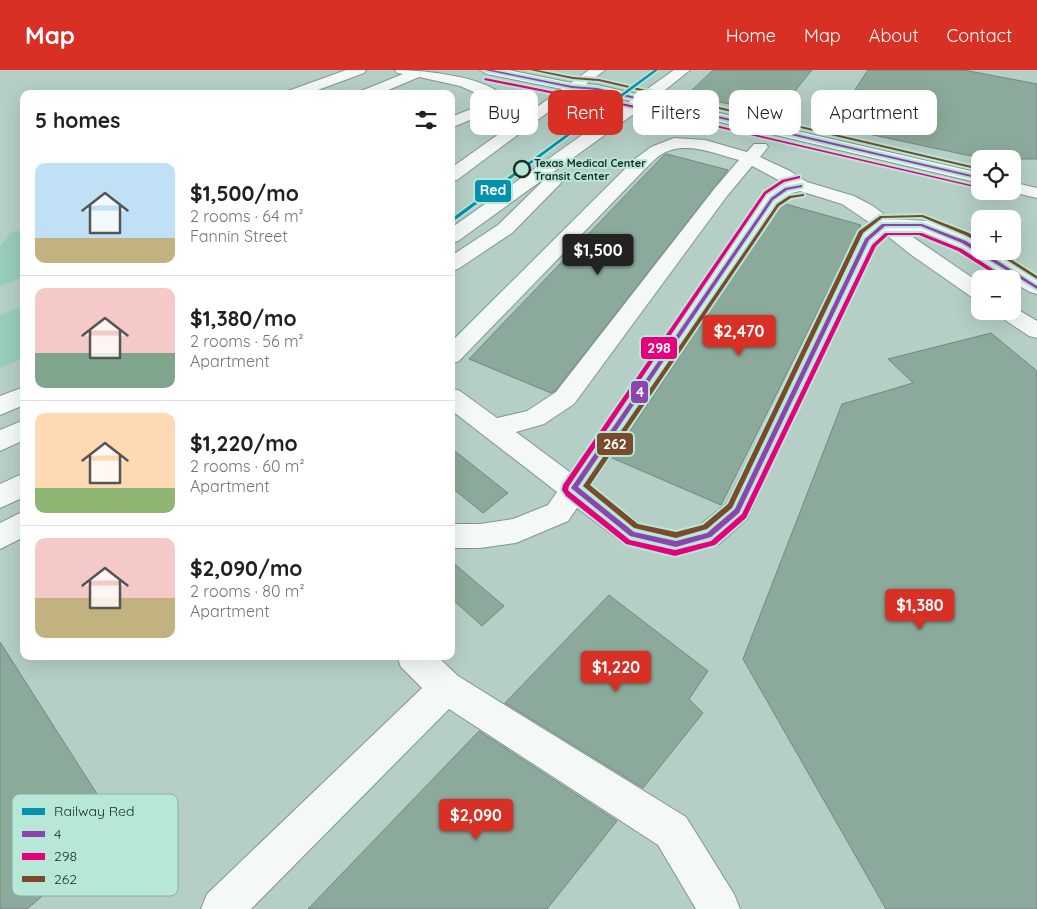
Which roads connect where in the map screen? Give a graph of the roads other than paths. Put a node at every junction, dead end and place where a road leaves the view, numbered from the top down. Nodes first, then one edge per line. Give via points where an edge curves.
1 (359, 70) edge
2 (402, 70) edge
3 (486, 70) edge
4 (537, 70) edge
5 (598, 70) edge
6 (683, 70) edge
7 (418, 73) junction
8 (577, 83) junction
9 (470, 85) junction
10 (304, 90) edge
11 (376, 90) edge
12 (657, 90) edge
13 (455, 91) edge
14 (633, 97) edge
15 (455, 121) edge
16 (594, 135) edge
17 (600, 135) edge
18 (758, 135) edge
19 (796, 135) edge
20 (914, 144) dead end
21 (485, 152) junction
22 (749, 158) junction
23 (909, 160) junction
24 (455, 170) edge
25 (455, 173) edge
26 (971, 176) edge
27 (801, 186) junction
28 (1021, 189) edge
29 (1037, 193) edge
30 (884, 225) junction
31 (455, 234) edge
32 (455, 262) edge
33 (971, 287) edge
34 (1037, 288) edge
35 (1020, 320) edge
36 (1037, 332) edge
37 (455, 352) edge
38 (20, 397) edge
39 (455, 400) edge
40 (0, 406) edge
41 (492, 429) junction
42 (20, 431) edge
43 (0, 441) edge
44 (20, 486) edge
45 (574, 488) junction
46 (0, 497) edge
47 (20, 525) edge
48 (455, 536) edge
49 (0, 537) edge
50 (417, 660) edge
51 (446, 688) junction
52 (222, 909) edge
53 (719, 909) edge

1 - 10 main road
2 - 7 main road
3 - 8 main road
4 - 8 main road
5 - 8 main road
6 - 12 main road
7 - 9 main road
7 - 11 main road
8 - 14 main road
8 - 21 main road
9 - 13 main road
9 - 15 main road via 496,97 486,108
16 - 31 main road
17 - 32 main road via 505,229
18 - 22 main road via 761,146
19 - 23 main road
20 - 23 main road
21 - 24 main road
21 - 25 main road
22 - 27 main road
22 - 37 main road via 705,144 674,143 657,150
22 - 41 main road via 565,398 535,418
23 - 26 main road
27 - 30 main road via 848,200
27 - 45 main road via 786,189 772,199
28 - 29 main road
30 - 33 main road
30 - 34 main road via 922,225 964,242
30 - 45 main road via 867,239 737,511 710,535 676,544 632,534
35 - 36 main road
38 - 40 main road
39 - 41 main road
41 - 45 main road
42 - 43 main road
44 - 46 main road
45 - 48 main road via 558,513 516,532
47 - 49 main road
50 - 51 main road
51 - 52 main road
51 - 53 main road via 672,831

